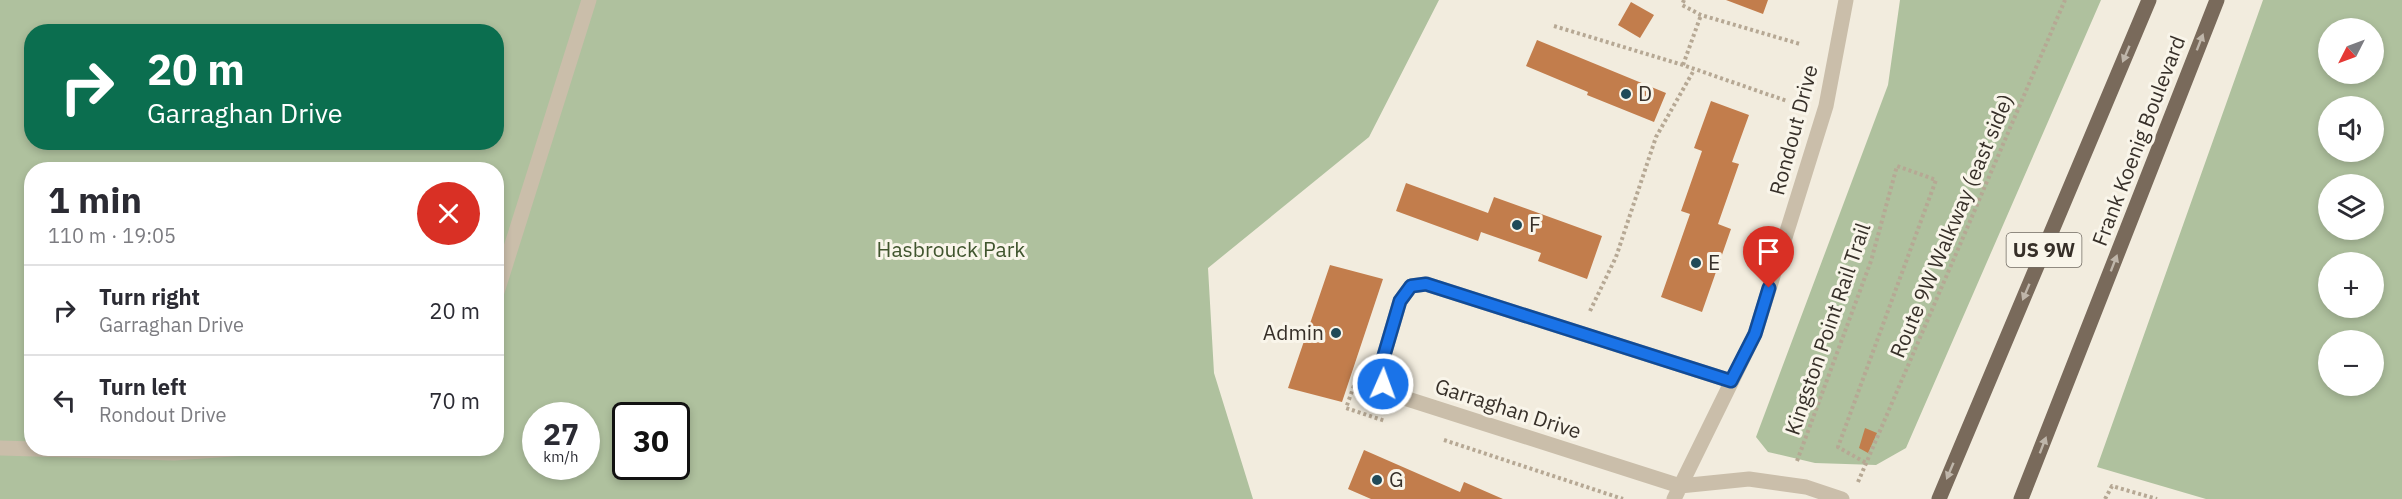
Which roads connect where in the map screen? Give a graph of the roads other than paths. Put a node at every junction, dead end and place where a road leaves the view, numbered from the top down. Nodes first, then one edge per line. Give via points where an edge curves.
1 (589, 0) edge
2 (1846, 0) edge
3 (2149, 0) edge
4 (2217, 0) edge
5 (504, 270) edge
6 (1731, 381) junction
7 (0, 448) edge
8 (24, 449) edge
9 (1677, 493) edge
10 (1842, 499) edge
11 (1939, 499) edge
12 (2021, 499) edge

1 - 5 street
2 - 6 street, Rondout Drive via 1826,106 1755,334
3 -> 11 main road, Frank Koenig Boulevard / US 9W
12 -> 4 main road, Frank Koenig Boulevard / US 9W
6 - 9 street, Rondout Drive
6 - 9 street, Garraghan Drive via 1426,284 1411,286 1400,301 1380,369 1383,384 1395,395
7 - 8 street
9 - 10 street, Garraghan Drive via 1749,479 1806,487

